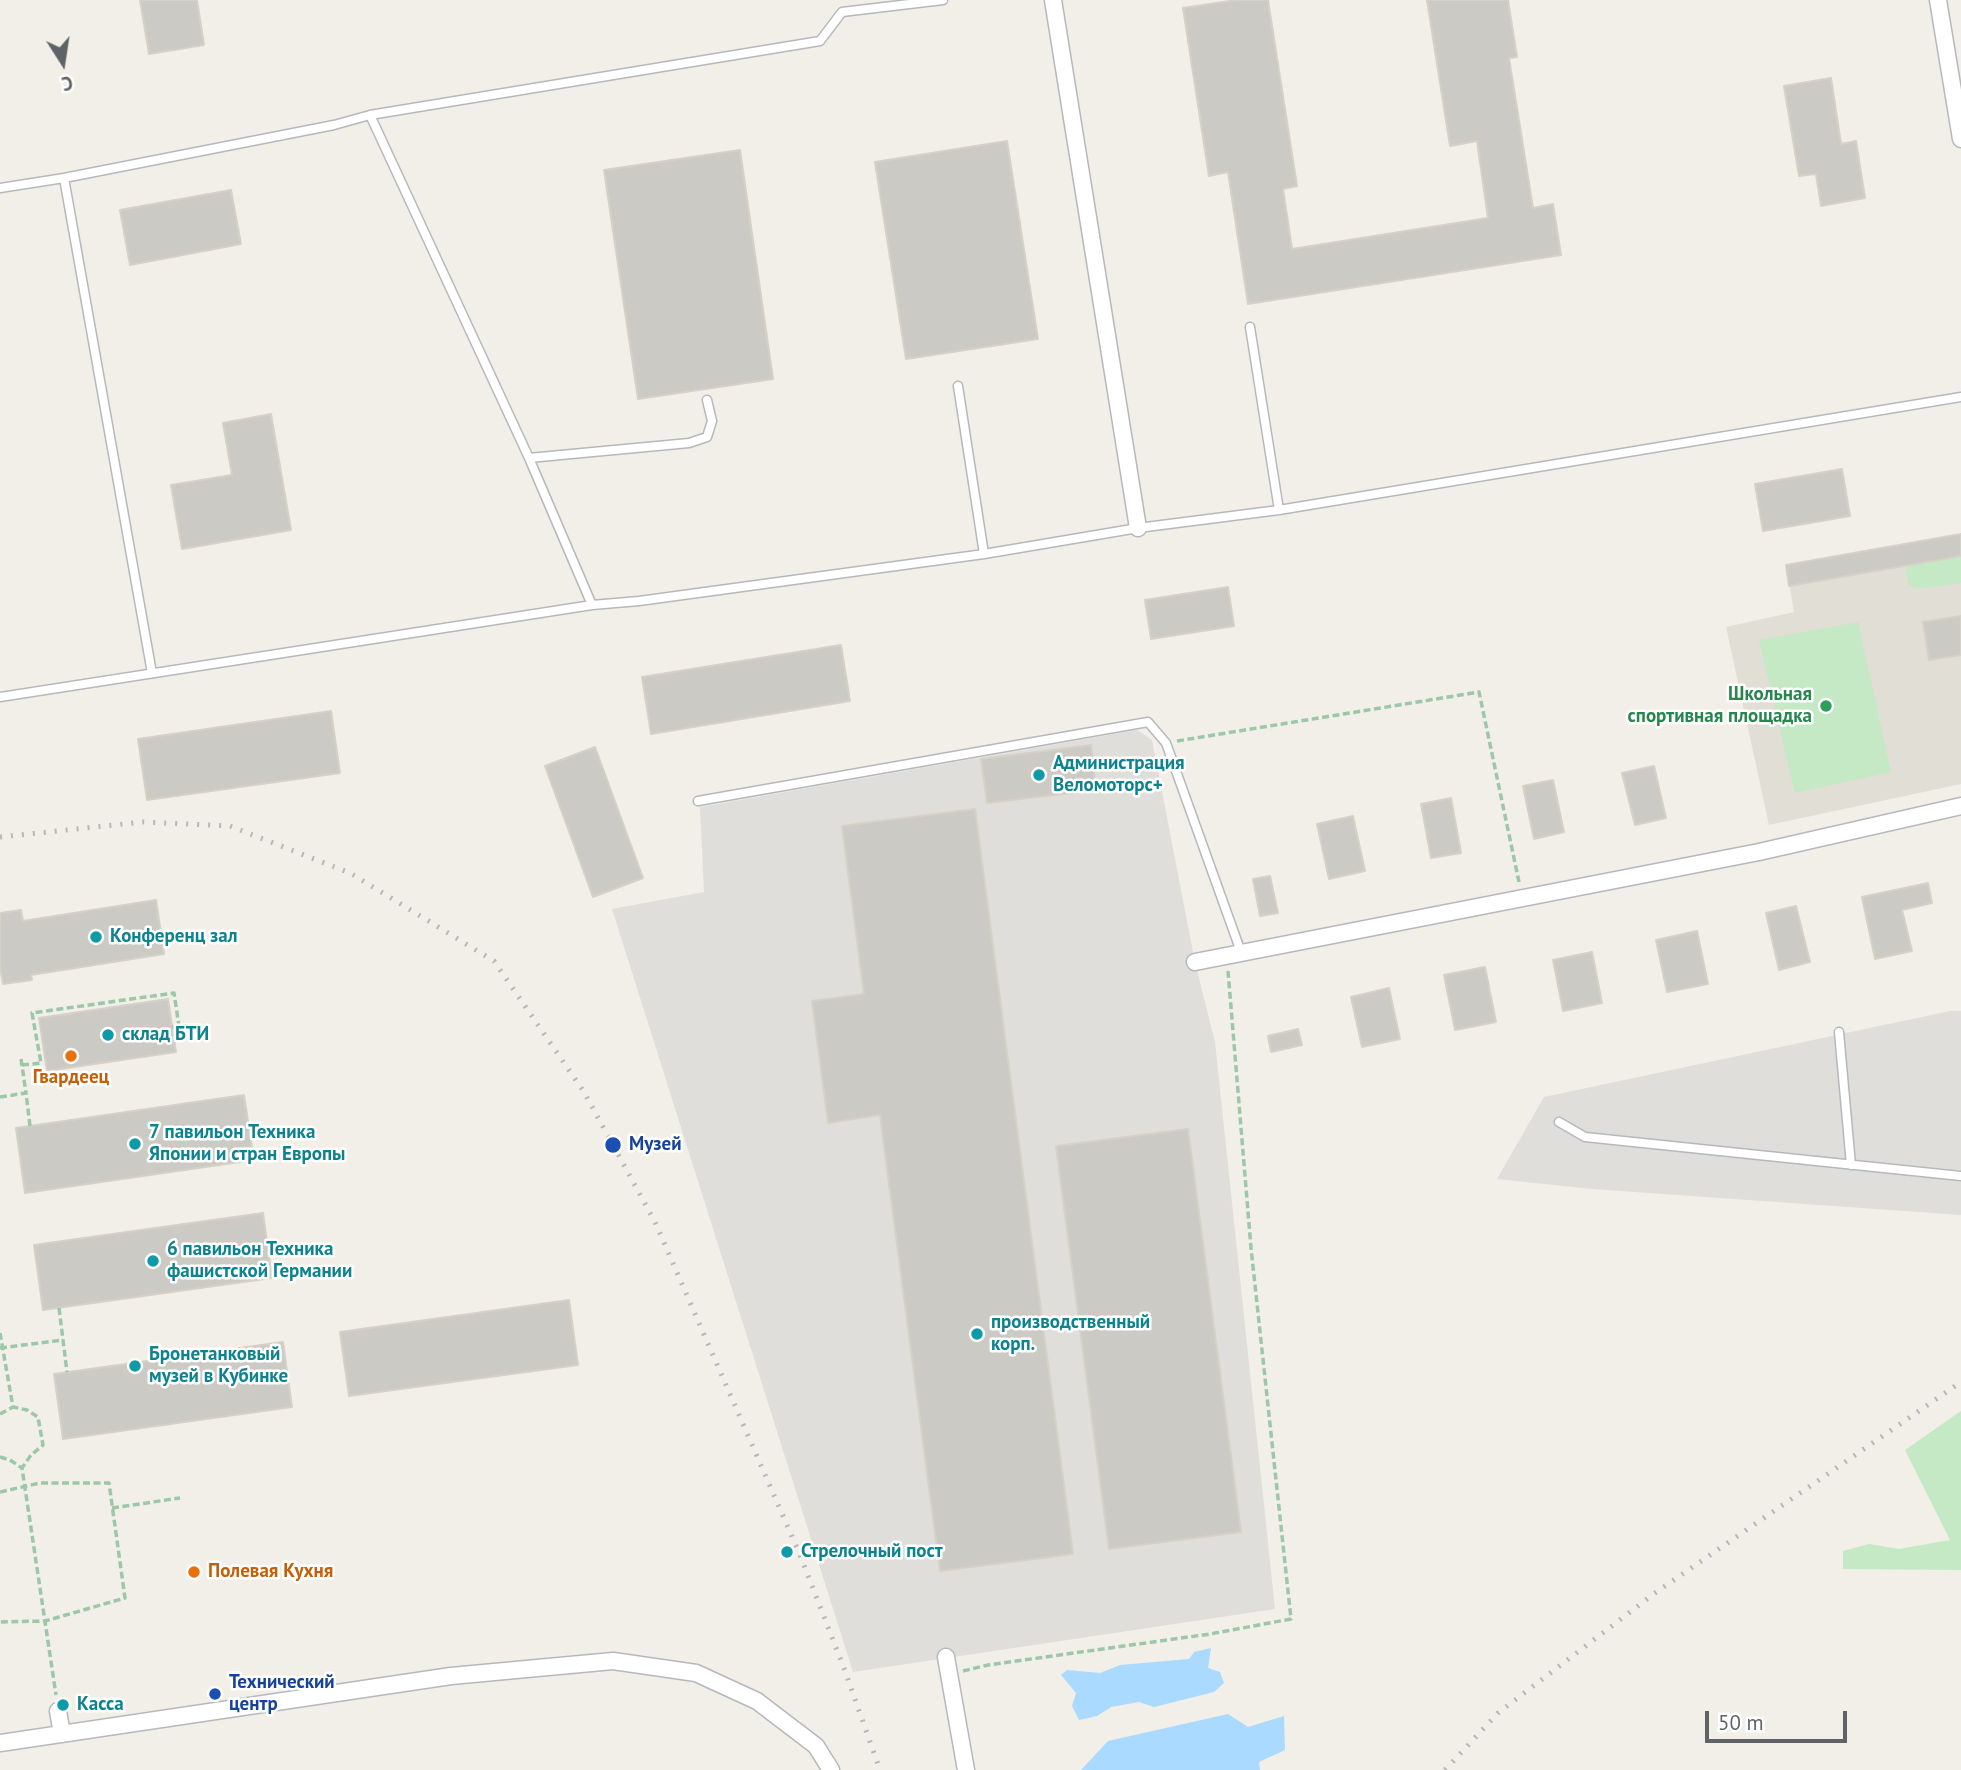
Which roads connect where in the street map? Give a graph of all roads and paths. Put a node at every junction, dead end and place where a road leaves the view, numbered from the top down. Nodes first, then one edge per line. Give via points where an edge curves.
1 (943, 0) edge
2 (1054, 0) edge
3 (1938, 0) edge
4 (1958, 102) edge
5 (370, 115) junction
6 (1961, 139) edge
7 (64, 178) junction
8 (0, 188) edge
9 (1250, 327) dead end
10 (958, 386) dead end
11 (1961, 397) edge
12 (707, 400) dead end
13 (530, 458) junction
14 (1279, 510) junction
15 (1138, 528) junction
16 (984, 554) junction
17 (593, 605) junction
18 (152, 673) junction
19 (0, 697) edge
20 (1166, 743) junction
21 (698, 801) dead end
22 (1961, 806) edge
23 (1522, 897) junction
24 (1234, 953) junction
25 (1195, 962) dead end
26 (172, 1027) dead end
27 (1839, 1032) dead end
28 (21, 1059) dead end
29 (22, 1065) junction
30 (26, 1093) junction
31 (0, 1097) edge
32 (1559, 1122) dead end
33 (30, 1126) dead end
34 (1851, 1165) junction
35 (1961, 1177) edge
36 (59, 1308) dead end
37 (0, 1333) edge
38 (63, 1340) junction
39 (1, 1347) edge
40 (67, 1372) dead end
41 (13, 1407) junction
42 (0, 1414) edge
43 (0, 1457) edge
44 (22, 1468) junction
45 (24, 1485) junction
46 (0, 1492) edge
47 (180, 1498) dead end
48 (113, 1508) junction
49 (45, 1621) junction
50 (0, 1622) edge
51 (946, 1657) dead end
52 (949, 1675) junction
53 (58, 1711) joint
54 (55, 1733) junction
55 (0, 1743) edge
56 (831, 1770) edge
57 (966, 1770) edge

1 - 5 lane via 842,12 820,41
2 - 15 street
3 - 4 street
4 - 6 street
5 - 7 lane
5 - 13 lane
7 - 8 lane
7 - 18 lane
9 - 14 lane
10 - 16 lane
11 - 14 lane
12 - 13 lane via 712,421 707,437 689,443
13 - 17 lane
14 - 15 lane
15 - 16 lane
16 - 17 lane
17 - 18 lane
18 - 19 lane
20 - 21 lane via 1148,722
20 - 23 path via 1479,691
20 - 24 lane
22 - 23 street via 1759,852
23 - 24 street
24 - 25 street
24 - 52 path via 1251,1248 1291,1619 988,1665
26 - 29 path via 179,1026 174,993 32,1013 41,1063
27 - 34 lane
28 - 29 path
29 - 30 path
30 - 31 path
30 - 33 path
32 - 34 lane via 1585,1137
34 - 35 lane
36 - 38 path
37 - 39 path
38 - 39 path
38 - 40 path
39 - 41 path
41 - 42 path
41 - 44 path via 38,1417 43,1445
43 - 44 path
44 - 45 path
45 - 46 path
45 - 48 path via 109,1483
45 - 49 path
47 - 48 path
48 - 49 path via 125,1598
49 - 50 path
49 - 53 path
51 - 52 street
52 - 57 street
53 - 54 street
54 - 55 street
54 - 56 street via 451,1676 613,1661 696,1673 757,1701 816,1746

